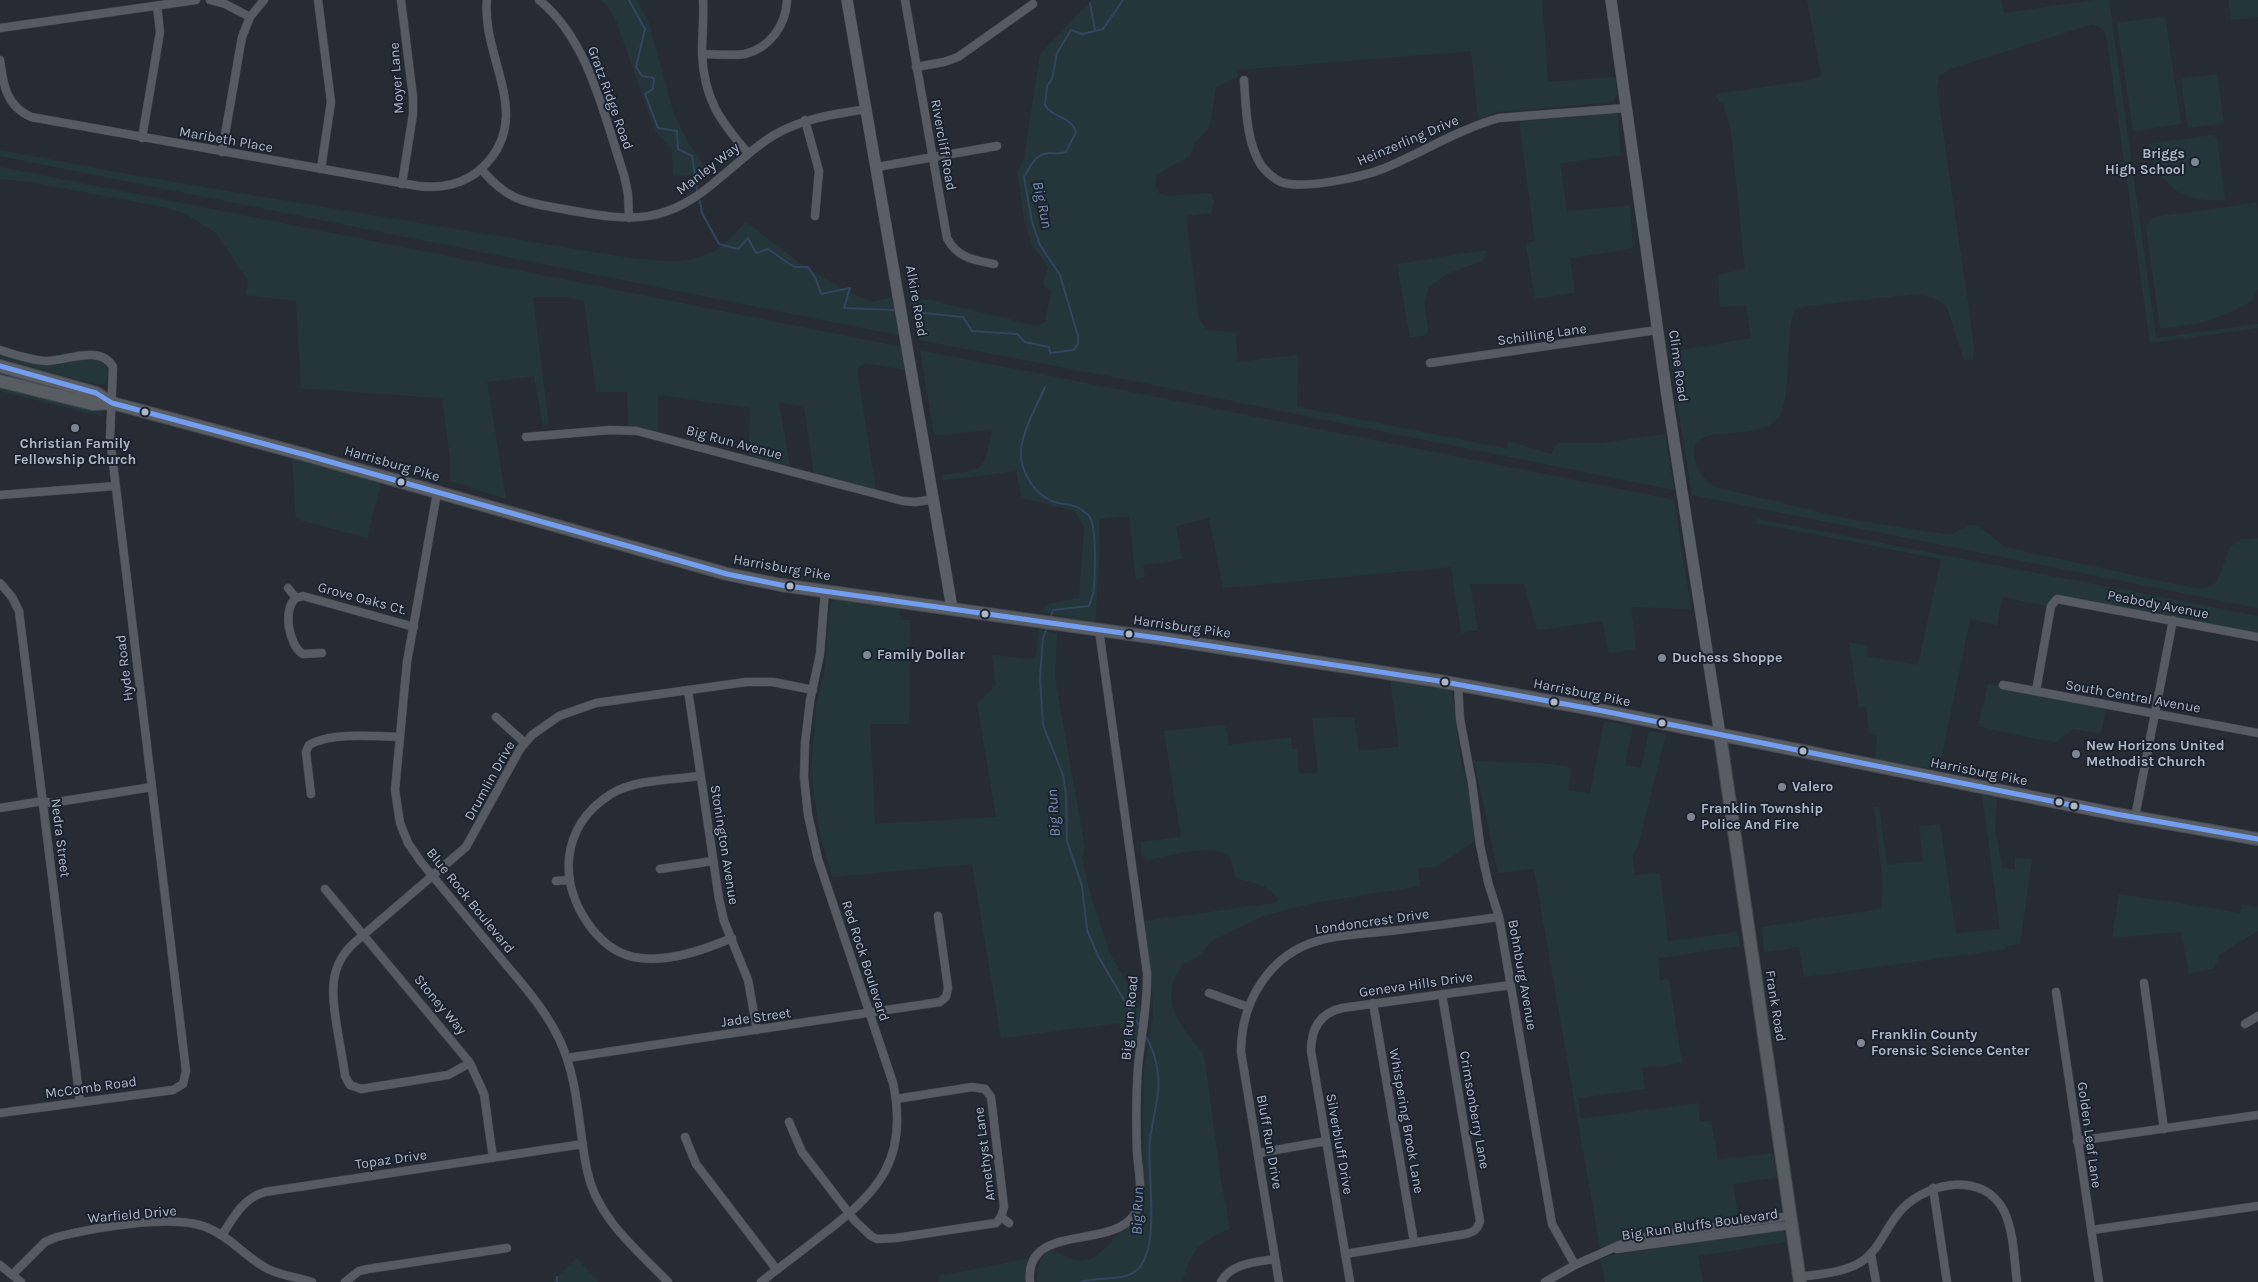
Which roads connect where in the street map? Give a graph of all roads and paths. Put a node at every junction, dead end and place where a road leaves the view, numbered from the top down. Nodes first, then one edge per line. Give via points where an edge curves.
1 (196, 0) edge
2 (210, 0) edge
3 (264, 0) edge
4 (318, 0) edge
5 (401, 0) edge
6 (487, 0) edge
7 (538, 0) edge
8 (703, 0) edge
9 (787, 0) edge
10 (847, 0) edge
11 (905, 0) edge
12 (1611, 0) edge
13 (549, 3) edge
14 (1033, 4) dead end
15 (157, 6) junction
16 (250, 17) junction
17 (0, 28) edge
18 (702, 54) junction
19 (0, 60) edge
20 (916, 67) junction
21 (1244, 80) dead end
22 (1626, 108) junction
23 (867, 109) junction
24 (805, 120) junction
25 (142, 138) junction
26 (998, 146) dead end
27 (222, 152) junction
28 (748, 153) junction
29 (932, 158) junction
30 (877, 167) junction
31 (321, 169) junction
32 (481, 169) junction
33 (402, 184) junction
34 (815, 216) dead end
35 (629, 218) junction
36 (994, 264) dead end
37 (1657, 330) junction
38 (0, 350) edge
39 (1430, 363) dead end
40 (0, 366) edge
41 (0, 381) edge
42 (112, 403) junction
43 (526, 437) dead end
44 (116, 486) junction
45 (437, 493) junction
46 (0, 495) edge
47 (934, 499) junction
48 (0, 583) edge
49 (288, 588) dead end
50 (824, 590) junction
51 (296, 598) junction
52 (952, 608) junction
53 (2173, 620) junction
54 (414, 626) junction
55 (1099, 630) junction
56 (2258, 636) edge
57 (322, 653) dead end
58 (1458, 685) junction
59 (2003, 685) dead end
60 (688, 690) junction
61 (813, 690) junction
62 (2036, 691) junction
63 (2155, 713) junction
64 (496, 717) dead end
65 (2258, 733) edge
66 (1720, 736) junction
67 (400, 737) junction
68 (525, 743) junction
69 (700, 776) junction
70 (152, 788) junction
71 (311, 794) dead end
72 (43, 801) junction
73 (0, 808) edge
74 (2135, 817) junction
75 (2258, 838) edge
76 (713, 861) junction
77 (660, 869) dead end
78 (433, 877) junction
79 (568, 880) junction
80 (556, 881) dead end
81 (325, 889) dead end
82 (938, 916) dead end
83 (1499, 917) junction
84 (364, 935) junction
85 (732, 938) junction
86 (2144, 983) dead end
87 (1511, 985) junction
88 (2056, 992) dead end
89 (1209, 993) dead end
90 (1442, 994) junction
91 (946, 997) junction
92 (954, 1002) dead end
93 (1373, 1003) junction
94 (1248, 1007) junction
95 (870, 1014) junction
96 (1325, 1015) joint
97 (2258, 1016) edge
98 (2245, 1024) dead end
99 (757, 1030) junction
100 (567, 1058) junction
101 (470, 1063) junction
102 (991, 1082) dead end
103 (183, 1084) joint
104 (350, 1086) junction
105 (985, 1089) junction
106 (345, 1093) dead end
107 (896, 1099) junction
108 (80, 1102) junction
109 (0, 1113) edge
110 (2258, 1115) edge
111 (789, 1122) dead end
112 (2164, 1129) junction
113 (685, 1137) dead end
114 (1326, 1141) junction
115 (2078, 1141) junction
116 (583, 1144) junction
117 (1259, 1153) junction
118 (493, 1158) junction
119 (1933, 1188) junction
120 (2258, 1206) edge
121 (850, 1214) junction
122 (1001, 1217) junction
123 (1791, 1220) junction
124 (1009, 1223) dead end
125 (2092, 1230) junction
126 (222, 1235) junction
127 (1414, 1242) junction
128 (507, 1248) dead end
129 (1345, 1254) junction
130 (1871, 1254) junction
131 (1275, 1259) junction
132 (0, 1265) edge
133 (1575, 1265) junction
134 (777, 1270) junction
135 (14, 1274) junction
136 (1799, 1280) edge
137 (21, 1282) edge
138 (312, 1282) edge
139 (344, 1282) edge
140 (668, 1282) edge
141 (761, 1282) edge
142 (1030, 1282) edge
143 (1221, 1282) edge
144 (1279, 1282) edge
145 (1350, 1282) edge
146 (1546, 1282) edge
147 (1876, 1282) edge
148 (1947, 1282) edge
149 (2017, 1282) edge
150 (2099, 1282) edge

1 - 15 street
2 - 16 street
3 - 16 street
4 - 31 street via 331,102
5 - 33 street, Moyer Lane via 413,97
6 - 32 street, Maribeth Place via 488,27 505,93 507,117 500,147
7 - 13 street, Gratz Ridge Road
8 - 18 street
9 - 18 street via 780,28 765,44 745,54
10 - 23 main road, Alkire Road
11 - 20 street, Rivercliff Road
12 - 22 main road, Clime Road
13 - 35 street, Gratz Ridge Road via 581,52 624,175
14 - 20 street via 958,57
15 - 17 street
15 - 25 street via 160,32
16 - 27 street via 242,36
18 - 28 street via 704,76 713,107
19 - 25 street, Maribeth Place via 7,96 24,114
20 - 29 street, Rivercliff Road
21 - 22 street, Heinzerling Drive via 1249,125 1262,167 1280,182 1303,185 1356,177 1384,168 1499,118
22 - 37 main road, Clime Road
23 - 24 street, Manley Way
23 - 30 main road, Alkire Road
24 - 28 street, Manley Way via 775,134
24 - 34 street via 819,171
25 - 27 street, Maribeth Place
26 - 29 street
27 - 31 street, Maribeth Place
28 - 35 street, Manley Way via 688,203 651,217
29 - 30 street
29 - 36 street, Rivercliff Road via 946,238 962,256
30 - 47 main road, Alkire Road
31 - 33 street, Maribeth Place
32 - 33 street, Maribeth Place via 463,181 440,187
32 - 35 street, Manley Way via 509,196 529,203
37 - 39 street, Schilling Lane
37 - 66 main road, Clime Road
38 - 42 street, Hyde Road via 44,361 90,355 104,358 114,371
40 - 42 main road, Harrisburg Pike via 96,393
41 - 42 main road, Harrisburg Pike via 93,404
42 - 44 street, Hyde Road via 110,438
42 - 45 main road, Harrisburg Pike
43 - 47 street, Big Run Avenue via 638,431 904,501
44 - 46 street
44 - 70 street, Hyde Road
45 - 50 main road, Harrisburg Pike via 718,572
45 - 54 street, Blue Rock Boulevard
47 - 52 main road, Alkire Road
48 - 72 street, Nedra Street via 19,611
49 - 51 street
50 - 52 main road, Harrisburg Pike
50 - 61 street, Red Rock Boulevard via 820,654
51 - 54 street, Grove Oaks Ct. via 303,596
51 - 57 street, Grove Oaks Ct. via 289,609 294,645 303,654
52 - 55 main road, Harrisburg Pike
53 - 56 street, Peabody Avenue
53 - 62 street, Peabody Avenue via 2055,600 2051,606
53 - 63 street
54 - 67 street, Blue Rock Boulevard
55 - 58 main road, Harrisburg Pike
55 - 142 street, Big Run Road via 1147,973 1136,1117 1137,1210 1119,1227 1058,1241 1046,1248 1033,1261
58 - 66 main road, Harrisburg Pike
58 - 83 street, Bohnburg Avenue via 1460,719 1480,845
59 - 62 street, South Central Avenue
60 - 61 street, Drumlin Drive via 746,682 773,682
60 - 68 street, Drumlin Drive via 596,702 574,709 543,726
60 - 69 street, Stonington Avenue
61 - 95 street, Red Rock Boulevard via 804,760 808,815 818,859
62 - 63 street, South Central Avenue
63 - 65 street, South Central Avenue
63 - 74 street
64 - 68 street
66 - 74 main road, Harrisburg Pike
66 - 123 main road, Frank Road
67 - 71 street via 343,738 305,743
67 - 78 street, Blue Rock Boulevard via 395,790 400,823 408,843
68 - 78 street, Drumlin Drive via 466,847
69 - 76 street, Stonington Avenue
69 - 79 street via 640,784 613,793 601,802 590,811 576,832 568,855
70 - 72 street via 51,803
70 - 103 street, Hyde Road via 186,1071
72 - 73 street
72 - 108 street, Nedra Street
74 - 75 main road, Harrisburg Pike
76 - 77 street
76 - 85 street, Stonington Avenue via 724,921
78 - 84 street, Drumlin Drive
78 - 100 street, Blue Rock Boulevard via 541,1007
79 - 80 street
79 - 85 street via 582,916 604,942 624,954 654,958 681,954
81 - 84 street, Stoney Way
82 - 91 street via 948,988
83 - 87 street, Bohnburg Avenue
83 - 94 street, Londoncrest Drive via 1308,944 1268,972
84 - 101 street, Stoney Way
84 - 104 street, Drumlin Drive via 340,959 334,979 344,1076
85 - 99 street, Stonington Avenue via 748,980
86 - 112 street
87 - 90 street, Geneva Hills Drive
87 - 133 street, Bohnburg Avenue via 1552,1224
88 - 115 street, Golden Leaf Lane
89 - 94 street
90 - 93 street, Geneva Hills Drive
90 - 127 street, Crimsonberry Lane via 1480,1221 1472,1233
91 - 92 street
91 - 95 street, Jade Street via 940,1002
93 - 96 street, Geneva Hills Drive via 1333,1010
93 - 127 street, Whispering Brook Lane
94 - 117 street, Bluff Run Drive via 1241,1052
95 - 99 street, Jade Street
95 - 107 street, Red Rock Boulevard
96 - 114 street, Silverbluff Drive via 1314,1029 1311,1051
97 - 98 street
99 - 100 street, Jade Street
100 - 116 street, Blue Rock Boulevard
101 - 104 street via 448,1075 361,1089
101 - 118 street, Stoney Way via 484,1094
102 - 105 street
103 - 108 street, McComb Road via 169,1090
104 - 106 street
105 - 107 street, Amethyst Lane via 972,1087
105 - 122 street, Amethyst Lane via 991,1097 1004,1207
107 - 121 street, Red Rock Boulevard via 897,1132 886,1169 876,1188
108 - 109 street, McComb Road
110 - 112 street
111 - 121 street via 802,1152
112 - 115 street
113 - 134 street via 696,1164
114 - 117 street
114 - 129 street, Silverbluff Drive
115 - 125 street, Golden Leaf Lane
116 - 118 street, Topaz Drive
116 - 140 street, Blue Rock Boulevard via 587,1172 600,1204 622,1234
117 - 131 street, Bluff Run Drive
118 - 126 street, Topaz Drive via 256,1194 242,1205
119 - 130 street via 1904,1207
119 - 148 street
119 - 149 street via 1954,1184 1972,1186 1996,1200 2009,1227
120 - 125 street
121 - 122 street via 871,1236 883,1240 996,1223
121 - 134 street, Red Rock Boulevard
122 - 124 street
123 - 133 street, Big Run Bluffs Boulevard via 1634,1248 1612,1249
123 - 136 main road, Frank Road
125 - 150 street, Golden Leaf Lane
126 - 135 street, Warfield Drive via 188,1222 70,1233 44,1242
126 - 138 street, Warfield Drive via 266,1268
127 - 129 street
128 - 139 street via 368,1269 359,1271
129 - 145 street, Silverbluff Drive
130 - 136 street via 1842,1270
130 - 147 street
131 - 143 street via 1246,1264 1233,1270
131 - 144 street, Bluff Run Drive
132 - 135 street
133 - 146 street, Big Run Bluffs Boulevard
134 - 141 street, Red Rock Boulevard
135 - 137 street

